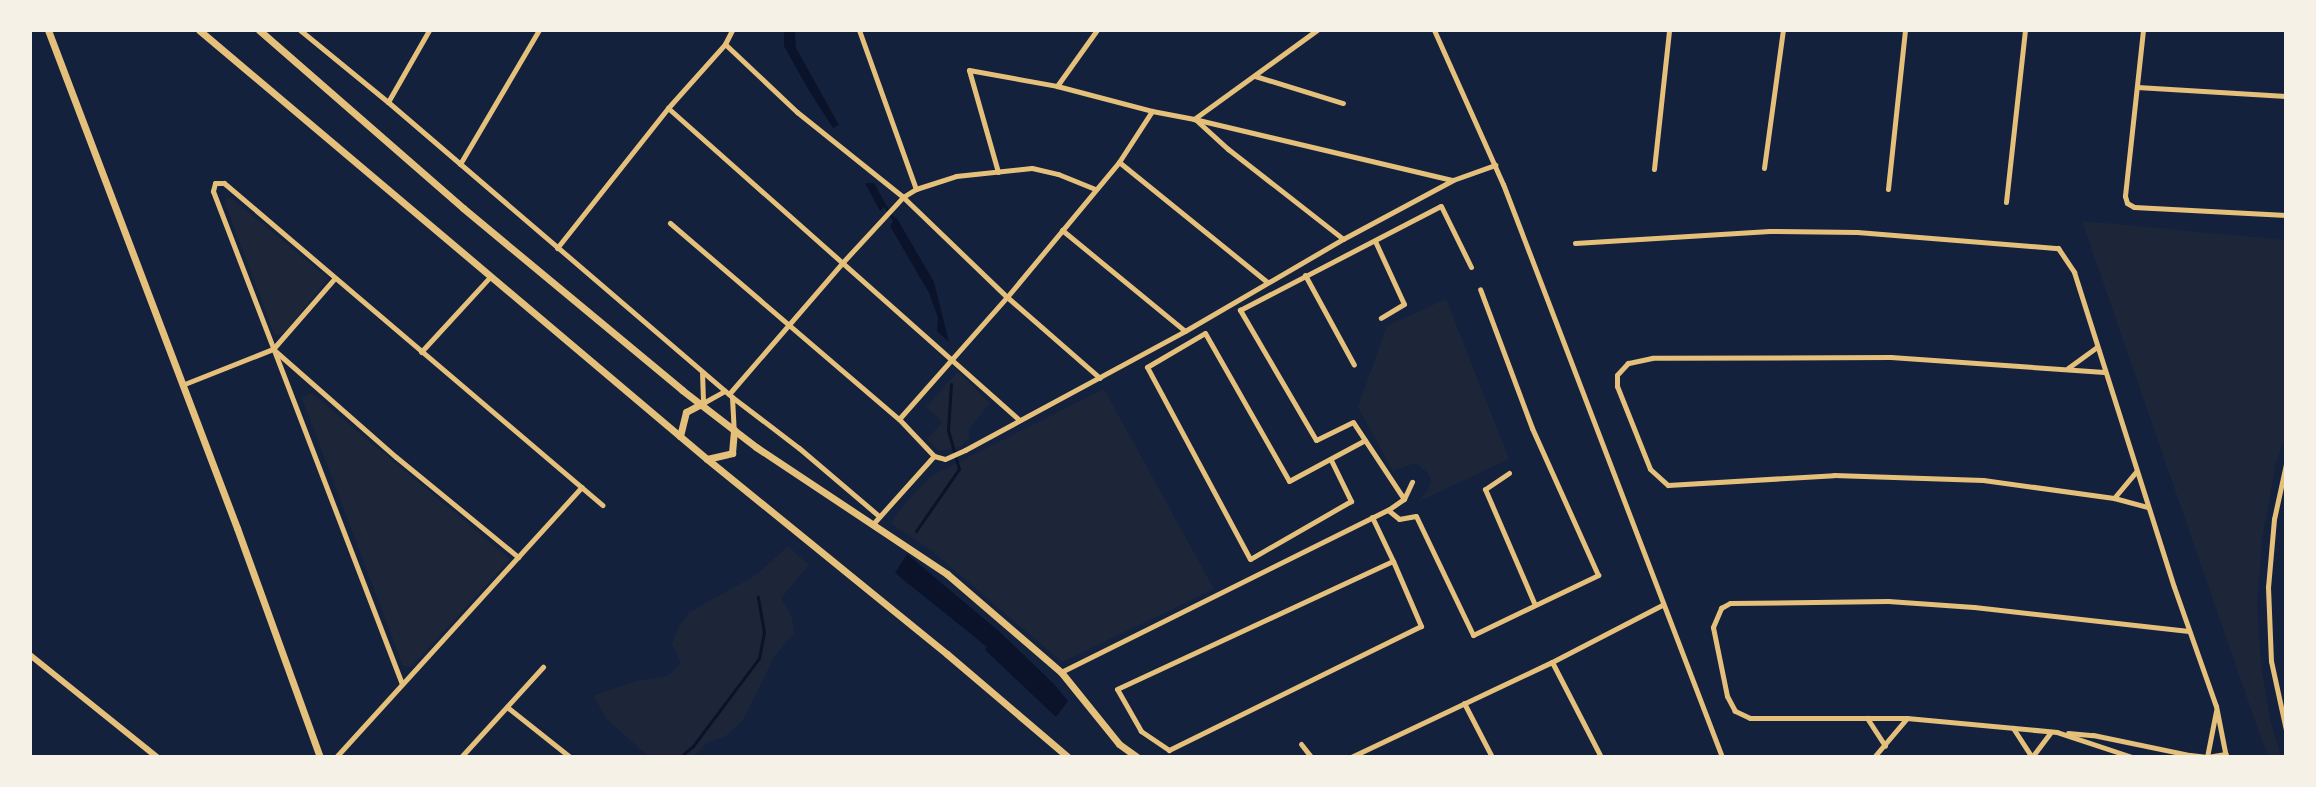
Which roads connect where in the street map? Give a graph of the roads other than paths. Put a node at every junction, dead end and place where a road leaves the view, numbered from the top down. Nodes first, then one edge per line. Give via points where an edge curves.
1 (48, 30) edge
2 (199, 30) edge
3 (259, 30) edge
4 (300, 30) edge
5 (429, 30) edge
6 (539, 30) edge
7 (732, 30) edge
8 (859, 30) edge
9 (1097, 30) edge
10 (1317, 30) edge
11 (1434, 30) edge
12 (1669, 30) edge
13 (1783, 30) edge
14 (1905, 30) edge
15 (2025, 30) edge
16 (2143, 30) edge
17 (725, 44) junction
18 (1255, 76) junction
19 (1057, 86) junction
20 (2137, 87) junction
21 (2286, 96) edge
22 (388, 102) junction
23 (1344, 103) dead end
24 (668, 108) junction
25 (1152, 111) junction
26 (1194, 118) junction
27 (1119, 162) junction
28 (460, 164) junction
29 (1495, 165) junction
30 (1764, 168) dead end
31 (1654, 169) dead end
32 (998, 172) junction
33 (1453, 180) junction
34 (916, 189) junction
35 (1095, 189) junction
36 (1888, 189) dead end
37 (903, 197) junction
38 (2007, 202) dead end
39 (2286, 215) edge
40 (670, 223) dead end
41 (1062, 230) junction
42 (1343, 239) junction
43 (1375, 241) junction
44 (1575, 243) dead end
45 (557, 248) junction
46 (843, 262) junction
47 (1471, 267) dead end
48 (1305, 275) junction
49 (490, 277) junction
50 (334, 279) junction
51 (1267, 282) junction
52 (1480, 289) dead end
53 (1007, 297) junction
54 (1381, 318) dead end
55 (787, 324) junction
56 (1185, 331) junction
57 (2097, 348) junction
58 (273, 349) junction
59 (421, 352) junction
60 (954, 360) junction
61 (1354, 365) dead end
62 (2068, 368) junction
63 (702, 372) junction
64 (2104, 372) junction
65 (1100, 378) junction
66 (182, 385) junction
67 (729, 394) junction
68 (703, 403) junction
69 (899, 420) junction
70 (1020, 420) junction
71 (734, 430) junction
72 (680, 436) junction
73 (1365, 440) junction
74 (934, 456) junction
75 (707, 459) junction
76 (1331, 460) junction
77 (2286, 464) edge
78 (1509, 472) dead end
79 (2136, 472) junction
80 (1412, 482) dead end
81 (582, 487) junction
82 (2114, 498) junction
83 (1404, 499) junction
84 (603, 505) dead end
85 (2148, 507) junction
86 (1388, 510) junction
87 (879, 516) junction
88 (1372, 517) junction
89 (872, 525) junction
90 (518, 557) junction
91 (1393, 561) junction
92 (1535, 605) junction
93 (1662, 605) junction
94 (2189, 631) junction
95 (30, 656) edge
96 (1552, 662) junction
97 (543, 667) dead end
98 (1061, 672) junction
99 (402, 684) junction
100 (1464, 703) junction
101 (2216, 706) junction
102 (507, 707) junction
103 (1867, 718) junction
104 (1907, 718) junction
105 (2013, 728) junction
106 (2286, 729) edge
107 (2054, 732) junction
108 (1301, 744) dead end
109 (1885, 746) junction
110 (2188, 756) edge
111 (2226, 756) edge
112 (158, 757) edge
113 (320, 757) edge
114 (336, 757) edge
115 (461, 757) edge
116 (570, 757) edge
117 (1068, 757) edge
118 (1137, 757) edge
119 (1311, 757) edge
120 (1351, 757) edge
121 (1492, 757) edge
122 (1601, 757) edge
123 (1722, 757) edge
124 (1874, 757) edge
125 (2032, 757) edge
126 (2132, 757) edge
127 (2207, 757) edge

1 - 66 main road
2 - 49 main road
3 - 68 main road via 463,208 682,390
4 - 22 street
5 - 22 street
6 - 28 street
7 - 17 street
8 - 34 street
9 - 19 street
10 - 18 street
11 - 29 street
12 - 31 street
13 - 30 street
14 - 36 street
15 - 38 street
16 - 20 street
17 - 24 street
17 - 37 street via 797,112
18 - 23 street
18 - 26 street
19 - 25 street
19 - 32 street via 969,70
20 - 21 street
20 - 39 street via 2127,203 2134,207
22 - 28 street
24 - 45 street
24 - 46 street
25 - 26 street
25 - 27 street
26 - 33 street
26 - 42 street
27 - 35 street
27 - 51 street
28 - 45 street
29 - 33 street
29 - 93 street
32 - 34 street via 957,176
32 - 35 street via 1032,168
33 - 42 street
34 - 37 street
35 - 41 street
37 - 46 street
37 - 53 street
40 - 55 street
41 - 53 street
41 - 56 street
42 - 51 street
43 - 47 street via 1442,206
43 - 48 street
43 - 54 street via 1404,304
44 - 57 street via 1770,231 1846,232 2058,248 2074,272
45 - 63 street
46 - 55 street
46 - 60 street
48 - 61 street
48 - 73 street via 1240,310 1316,440 1353,422
49 - 59 street
49 - 72 main road
50 - 58 street
50 - 58 street via 224,183 214,184 213,191
50 - 59 street
51 - 56 street
52 - 92 street via 1532,428 1598,575
53 - 60 street
53 - 65 street
55 - 67 street
55 - 69 street
56 - 65 street
57 - 62 street
57 - 64 street
58 - 66 street
58 - 90 street
58 - 99 street
59 - 81 street
60 - 69 street
60 - 70 street
62 - 64 street
62 - 82 street via 1891,357 1652,358 1628,363 1617,375 1617,386 1650,469 1668,485 1834,475 1983,480
63 - 67 street
63 - 68 street
64 - 79 street
65 - 70 street
66 - 113 main road
67 - 68 street
67 - 71 street
67 - 87 street
68 - 71 main road
68 - 72 main road via 685,414
69 - 74 street
70 - 74 street via 945,459
71 - 75 main road via 732,453
71 - 89 main road
72 - 75 main road
73 - 76 street
73 - 83 street
74 - 87 street
75 - 117 main road
76 - 76 street via 1290,481 1205,333 1147,367 1250,559 1351,501
77 - 106 street via 2274,519 2268,587 2271,660
78 - 92 street via 1485,489
79 - 82 street
79 - 85 street
80 - 83 street
81 - 84 street
81 - 90 street
82 - 85 street
83 - 86 street
85 - 94 street
86 - 88 street
86 - 92 street via 1399,519 1416,516 1473,635
87 - 89 street
88 - 91 street
88 - 98 street
89 - 98 main road via 947,574
90 - 99 street
91 - 91 street via 1421,626 1169,750 1141,730 1117,689
93 - 96 street
93 - 123 street
94 - 101 street
94 - 103 street via 1888,601 1757,601 1730,603 1721,608 1713,627 1727,696 1735,711 1750,718
95 - 112 street
96 - 100 street
96 - 122 street
97 - 102 street
98 - 118 main road via 1119,744
99 - 114 street
100 - 120 street
100 - 121 street
101 - 111 street
101 - 127 street
102 - 115 street
102 - 116 street
103 - 104 street
103 - 109 street
104 - 105 street
104 - 109 street
105 - 107 street
105 - 125 street
107 - 110 street via 2093,735
107 - 125 street
107 - 126 street
108 - 119 street
109 - 124 street
110 - 127 street
111 - 127 street

